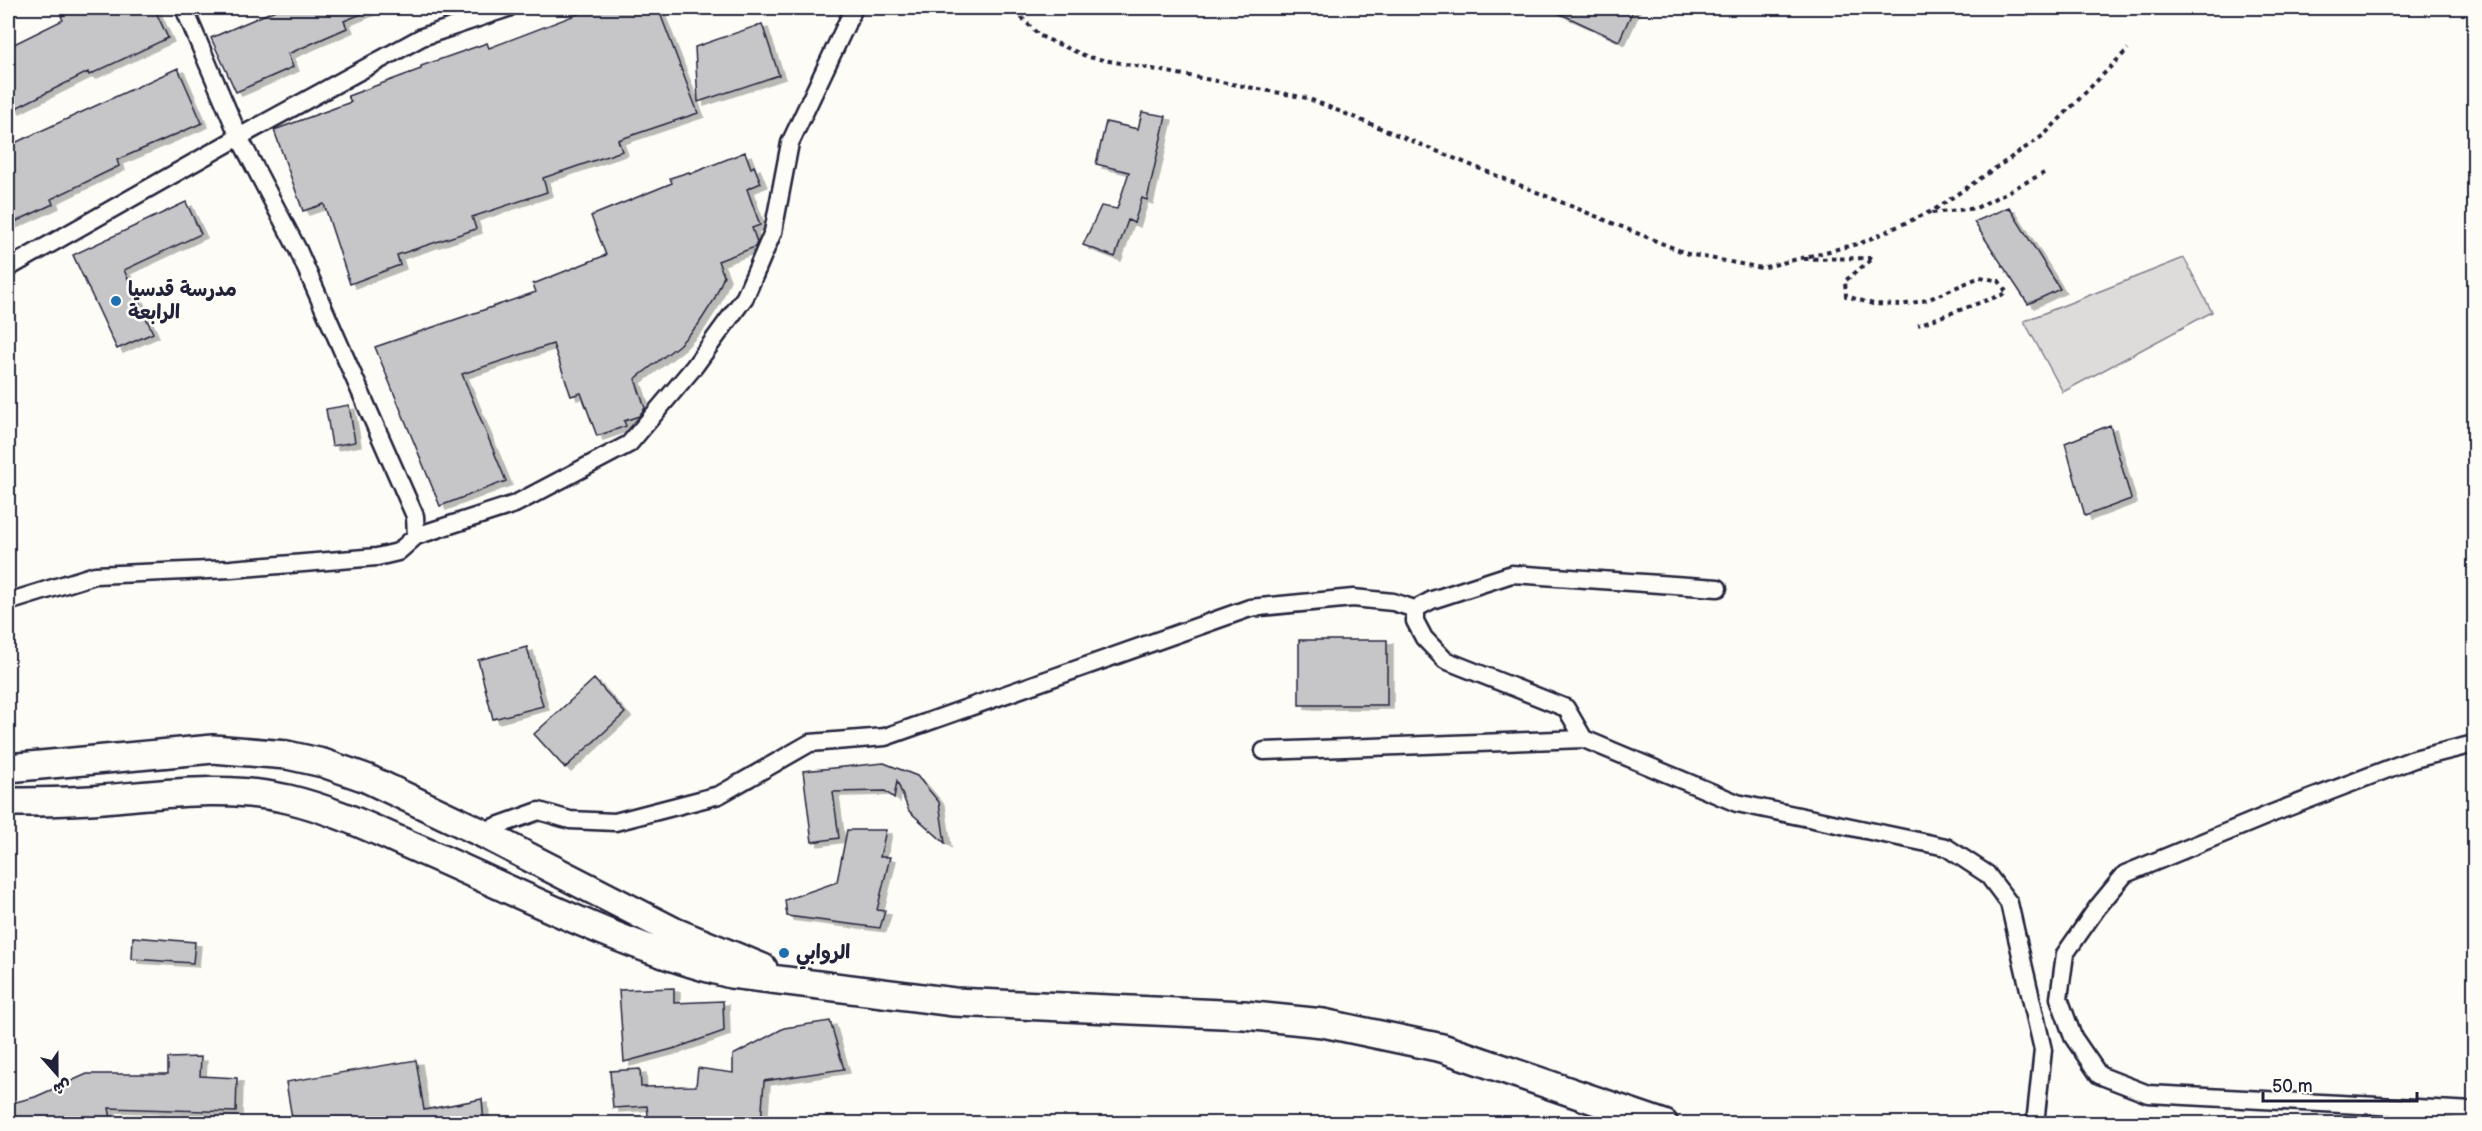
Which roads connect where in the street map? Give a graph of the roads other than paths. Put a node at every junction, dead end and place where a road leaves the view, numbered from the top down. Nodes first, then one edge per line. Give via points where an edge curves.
1 (184, 8) edge
2 (507, 8) edge
3 (854, 8) edge
4 (239, 137) junction
5 (8, 268) edge
6 (416, 536) junction
7 (1718, 588) dead end
8 (8, 602) edge
9 (1415, 609) junction
10 (1584, 739) junction
11 (2475, 744) edge
12 (1264, 751) dead end
13 (8, 768) edge
14 (8, 802) edge
15 (480, 832) junction
16 (807, 982) junction
17 (2475, 1111) edge
18 (1664, 1124) edge
19 (2035, 1124) edge

1 - 4 street
2 - 4 street via 422,37
3 - 6 street via 790,143 773,232 745,297 694,368 629,444 515,504
4 - 5 street
4 - 6 street via 298,249 415,516
6 - 8 street via 398,552 377,557 95,575
7 - 9 street via 1512,574
9 - 10 street via 1415,621 1425,638 1445,660 1566,708
9 - 15 street via 1393,602 1353,598 1250,608 885,737 810,743 718,795 615,822 570,820 539,811
10 - 12 street
10 - 19 street via 1737,802 1946,847 1987,874 2009,903 2043,1050
11 - 17 street via 2414,759 2125,874 2066,954 2059,998 2073,1037 2099,1075 2148,1094
13 - 15 main road via 195,750 287,755 366,778
14 - 16 main road via 198,790 286,799 343,816 646,949 730,974
15 - 16 main road via 675,932
16 - 18 main road via 954,1002 1244,1015 1323,1023 1442,1048

